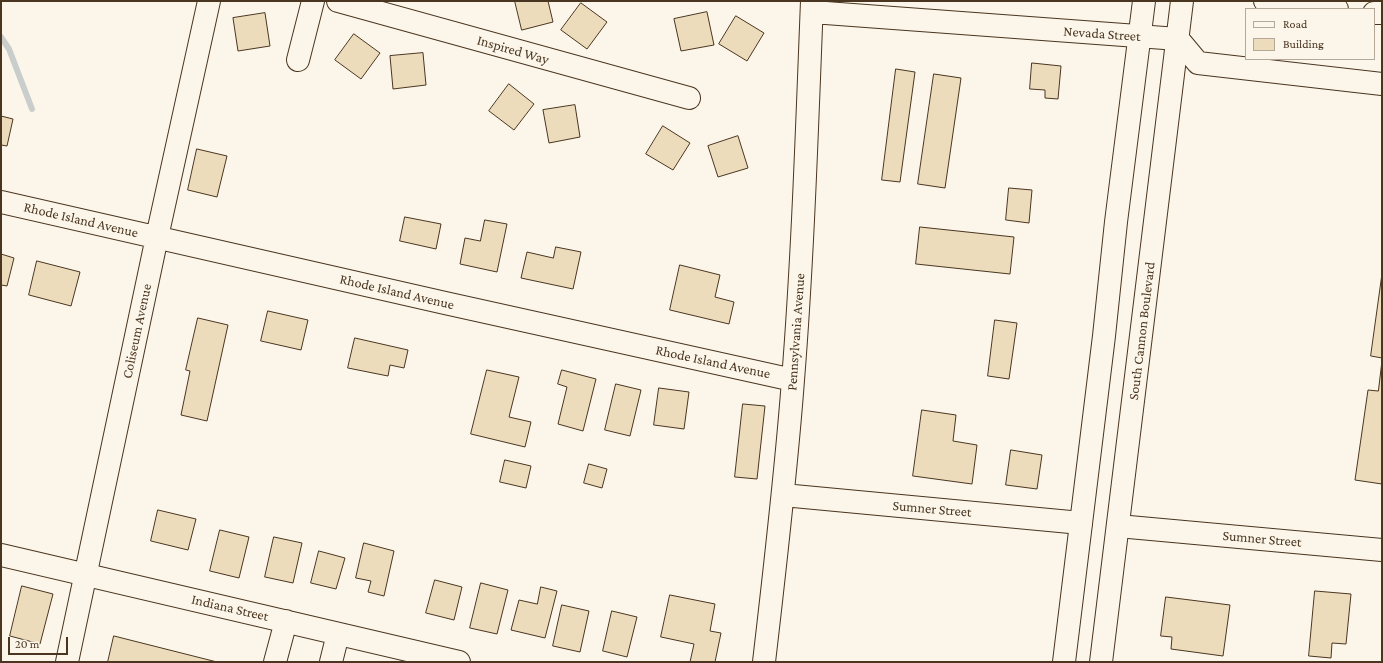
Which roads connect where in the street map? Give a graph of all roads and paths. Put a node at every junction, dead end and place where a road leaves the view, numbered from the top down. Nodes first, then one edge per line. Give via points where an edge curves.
1 (209, 1) edge
2 (313, 1) edge
3 (338, 1) edge
4 (1144, 1) edge
5 (1182, 1) edge
6 (1265, 1) edge
7 (812, 6) edge
8 (1295, 7) edge
9 (1316, 8) edge
10 (1139, 37) junction
11 (1178, 39) junction
12 (298, 60) dead end
13 (1288, 66) edge
14 (1382, 84) edge
15 (689, 98) dead end
16 (1, 202) edge
17 (157, 237) junction
18 (794, 380) junction
19 (783, 495) junction
20 (1081, 523) junction
21 (1118, 526) junction
22 (1382, 550) edge
23 (1, 555) edge
24 (86, 575) junction
25 (286, 621) junction
26 (338, 634) junction
27 (67, 662) edge
28 (275, 662) edge
29 (331, 662) edge
30 (459, 662) edge
31 (764, 662) edge
32 (1064, 662) edge
33 (1101, 662) edge

1 - 17 street, Coliseum Avenue
2 - 12 street
3 - 15 street, Inspired Way
4 - 10 street
5 - 11 street, South Cannon Boulevard
6 - 8 street
7 - 10 street, Nevada Street
7 - 18 street, Pennsylvania Avenue
8 - 9 street
10 - 11 street, Nevada Street
10 - 20 street
11 - 13 street via 1198,62
11 - 21 street, South Cannon Boulevard
13 - 14 street
16 - 17 street, Rhode Island Avenue
17 - 18 street, Rhode Island Avenue
17 - 24 street, Coliseum Avenue
18 - 19 street, Pennsylvania Avenue
19 - 20 street, Sumner Street
19 - 31 street, Pennsylvania Avenue
20 - 32 street
21 - 22 street, Sumner Street
21 - 33 street, South Cannon Boulevard
23 - 24 street, Indiana Street
24 - 25 street, Indiana Street
24 - 27 street, Coliseum Avenue
25 - 26 street, Indiana Street
25 - 28 street
26 - 29 street
26 - 30 street, Indiana Street

